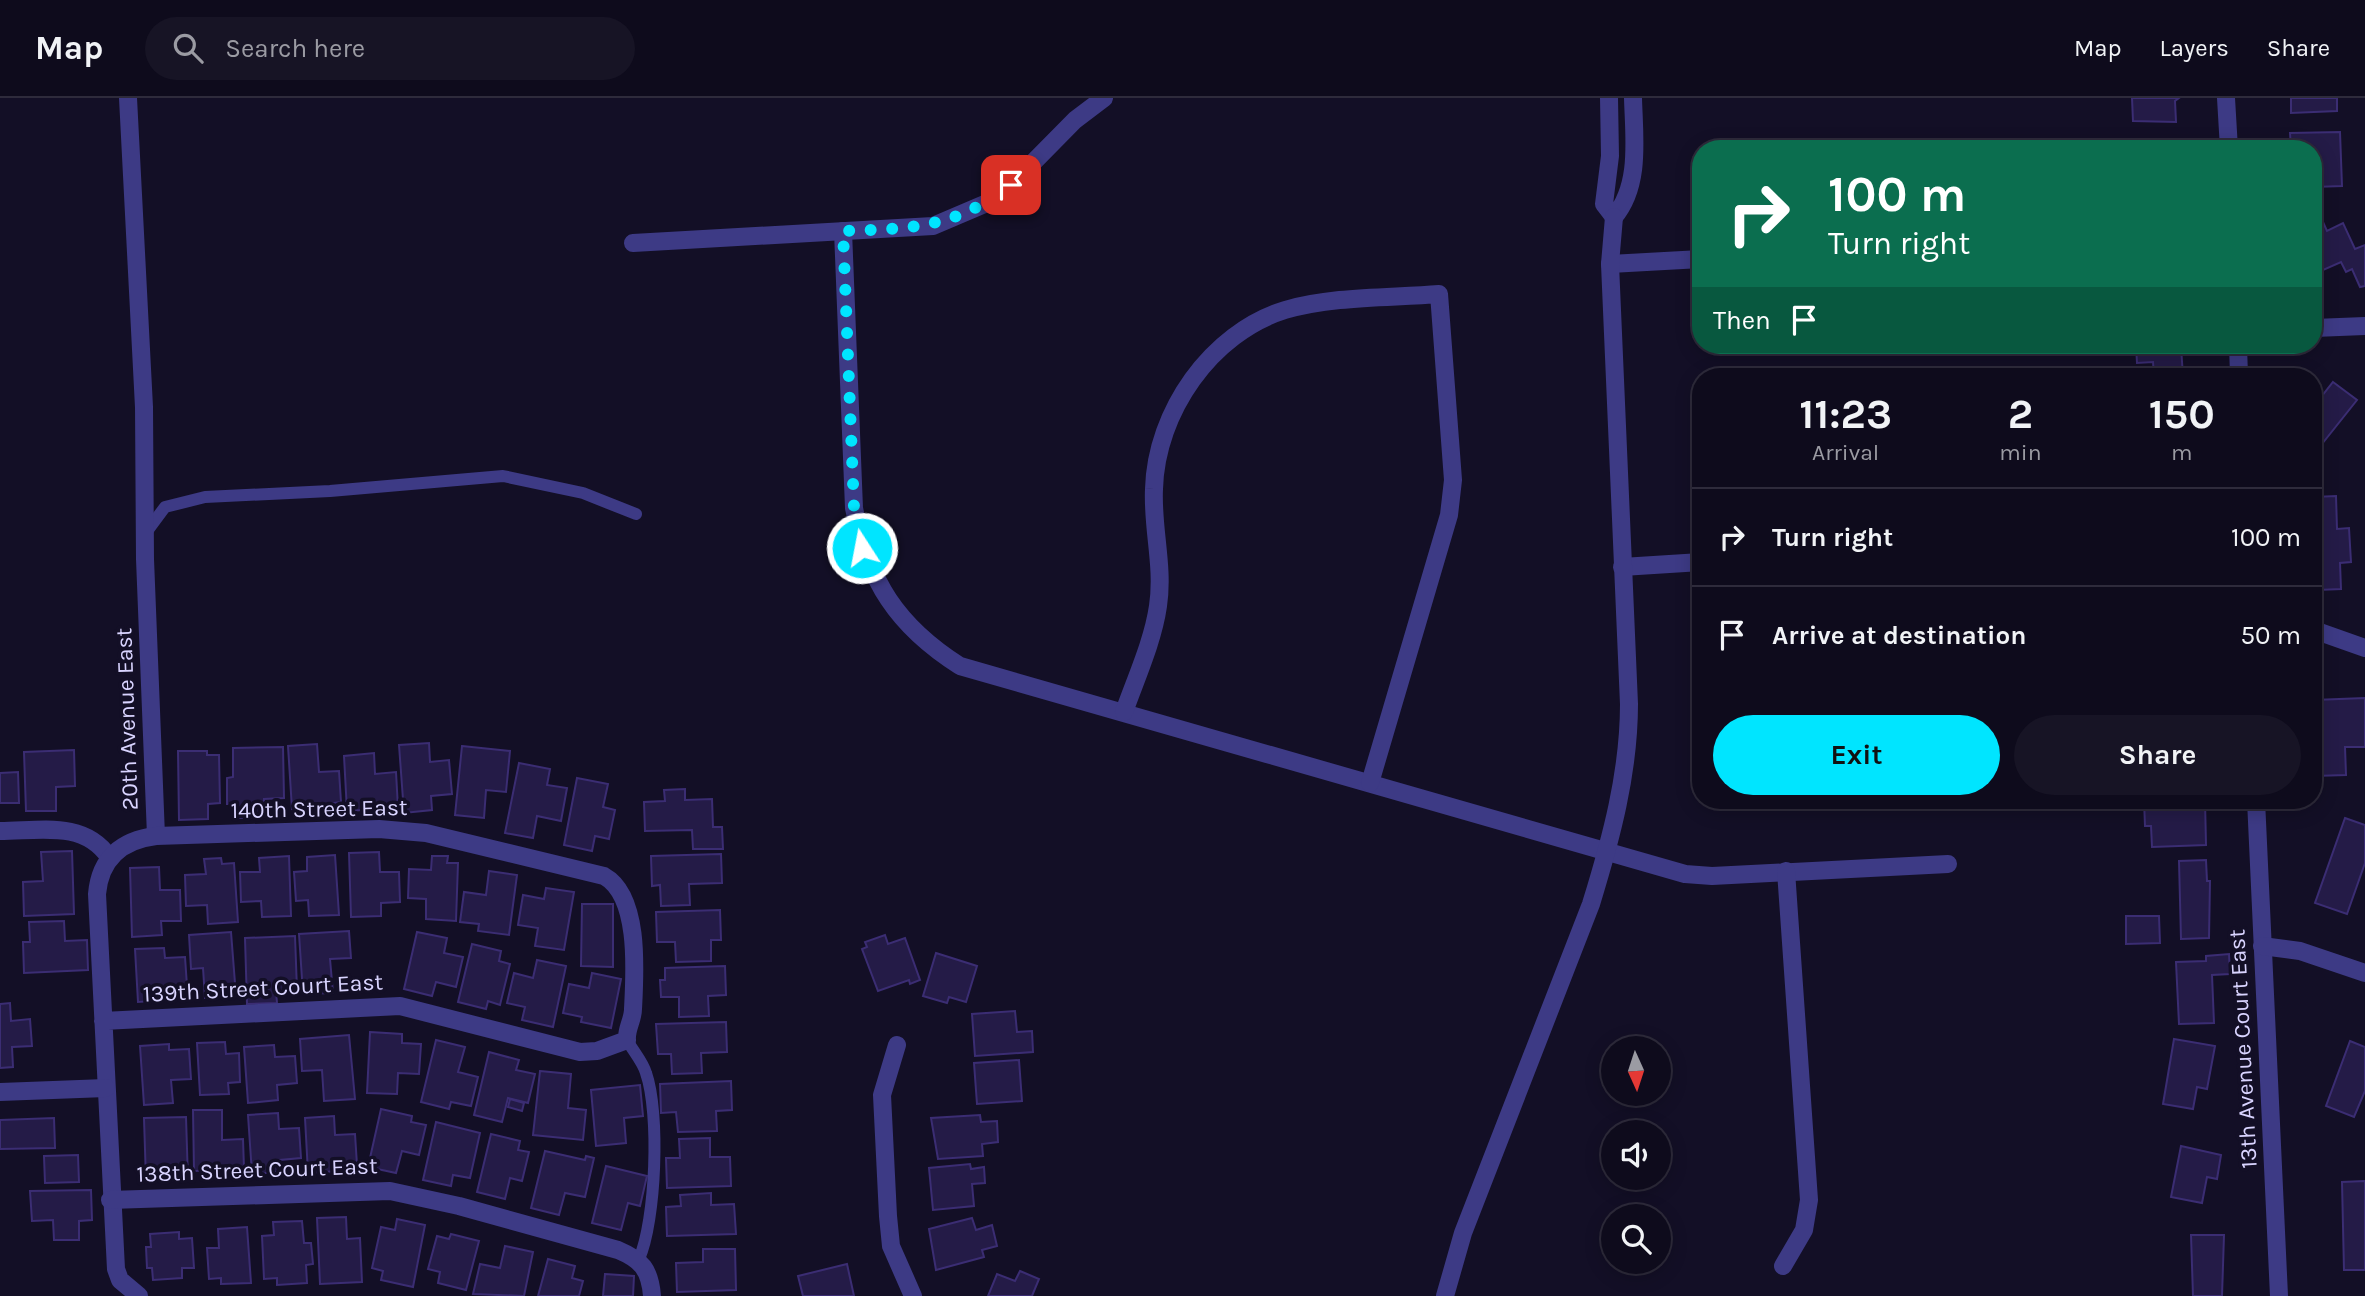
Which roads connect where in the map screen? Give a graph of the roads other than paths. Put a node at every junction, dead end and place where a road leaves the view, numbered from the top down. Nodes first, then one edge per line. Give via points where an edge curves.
1 (128, 98) edge
2 (1104, 98) edge
3 (1609, 98) edge
4 (1633, 98) edge
5 (2227, 98) edge
6 (2229, 140) edge
7 (1614, 217) junction
8 (843, 231) junction
9 (633, 243) dead end
10 (1692, 259) edge
11 (1610, 264) junction
12 (2365, 326) edge
13 (2322, 328) edge
14 (636, 514) dead end
15 (145, 535) junction
16 (1692, 563) edge
17 (1622, 567) junction
18 (2322, 633) edge
19 (2365, 648) edge
20 (1124, 712) junction
21 (1370, 783) junction
22 (2256, 809) edge
23 (0, 831) edge
24 (156, 836) junction
25 (1606, 854) junction
26 (109, 857) junction
27 (1948, 864) dead end
28 (1786, 872) junction
29 (2263, 946) junction
30 (2365, 973) edge
31 (103, 1021) junction
32 (627, 1041) junction
33 (897, 1045) dead end
34 (106, 1088) junction
35 (0, 1092) edge
36 (110, 1200) junction
37 (641, 1263) junction
38 (1783, 1266) dead end
39 (139, 1296) edge
40 (652, 1296) edge
41 (913, 1296) edge
42 (1445, 1296) edge
43 (2279, 1296) edge

1 - 15 street, 20th Avenue East via 144,407
2 - 8 street via 1057,137 1011,185 966,214 933,226
3 - 7 street via 1610,156 1604,204
4 - 7 street via 1634,158 1624,205
5 - 6 street
7 - 11 street
8 - 9 street
8 - 20 street via 854,508 872,575 911,627 960,666
10 - 11 street
11 - 17 street
12 - 13 street
14 - 15 lane via 583,493 503,477 205,496 164,507
15 - 24 street, 20th Avenue East
16 - 17 street
17 - 25 street via 1629,734 1625,774
18 - 19 street
20 - 21 street
20 - 21 street via 1158,608 1157,461 1175,408 1189,384 1233,337 1285,310 1439,294 1453,480 1449,515
21 - 25 street
22 - 29 street, 13th Avenue Court East
23 - 26 street via 80,832 96,841
24 - 26 street, 20th Avenue East via 126,844
24 - 32 street, 140th Street East via 379,829 426,832 604,876 622,892 630,915 633,1012
25 - 28 street via 1685,874
25 - 42 street via 1591,904 1463,1233
26 - 31 street via 97,894
27 - 28 street
28 - 38 street via 1809,1200 1804,1230
29 - 30 street via 2301,951
29 - 43 street, 13th Avenue Court East
31 - 32 street, 139th Street Court East via 400,1006 580,1052
31 - 34 street
32 - 37 lane via 646,1073 653,1116 652,1196
33 - 41 street via 883,1095 888,1216 891,1245
34 - 35 street
34 - 36 street
36 - 37 street, 138th Street Court East via 390,1191 575,1237
36 - 39 street via 116,1269 120,1280
37 - 40 street via 651,1277

